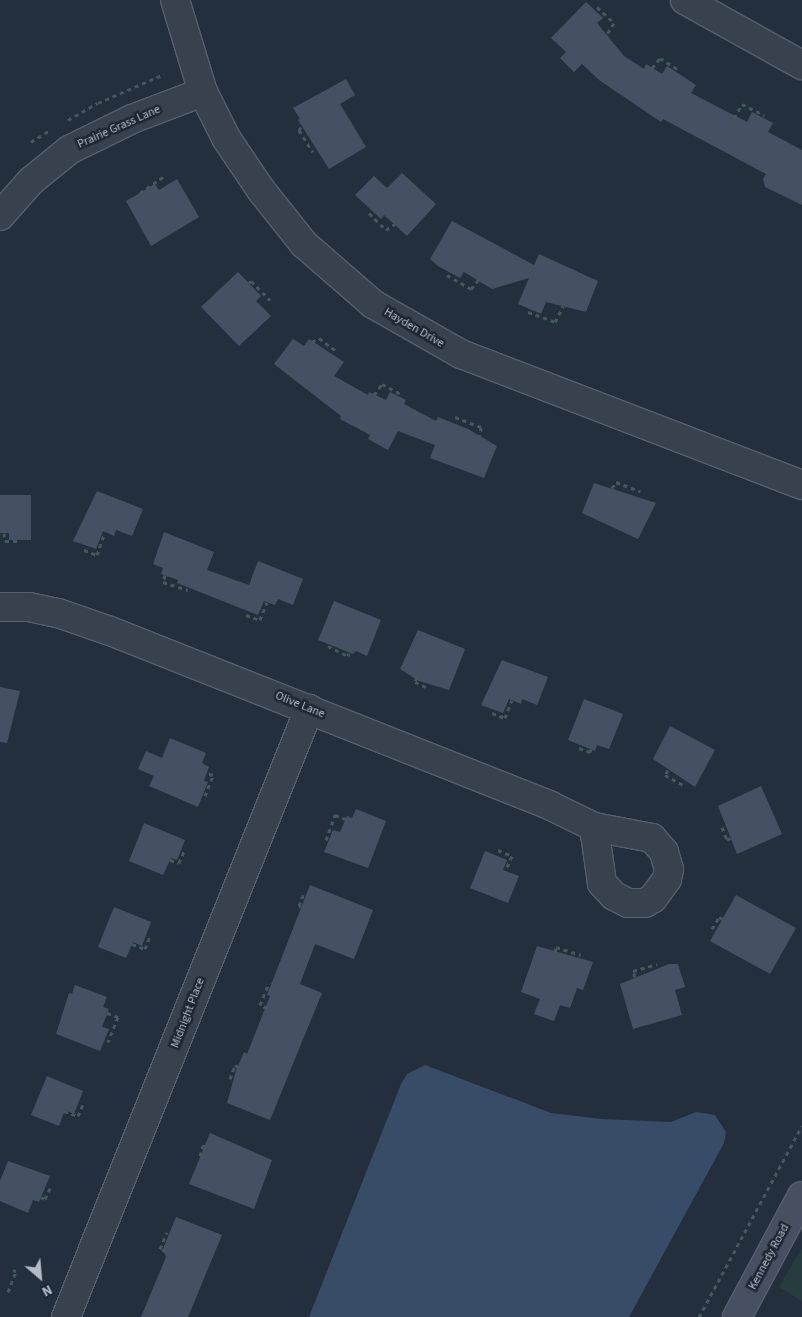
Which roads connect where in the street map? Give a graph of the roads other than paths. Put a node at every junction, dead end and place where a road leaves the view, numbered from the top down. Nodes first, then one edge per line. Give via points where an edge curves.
1 (174, 0) edge
2 (685, 0) edge
3 (802, 64) edge
4 (203, 92) junction
5 (0, 216) edge
6 (802, 485) edge
7 (0, 607) edge
8 (309, 708) junction
9 (594, 827) dead end
10 (802, 1196) edge
11 (66, 1317) edge
12 (737, 1317) edge

1 - 4 street, Hayden Drive
2 - 3 street
4 - 5 street, Prairie Grass Lane via 132,119 69,150 31,181
4 - 6 street, Hayden Drive via 226,138 261,190 298,236 373,304 461,354
7 - 8 street, Olive Lane via 30,607 66,615
8 - 9 street, Olive Lane via 551,806
8 - 11 street, Midnight Place
10 - 12 main road, Kennedy Road

